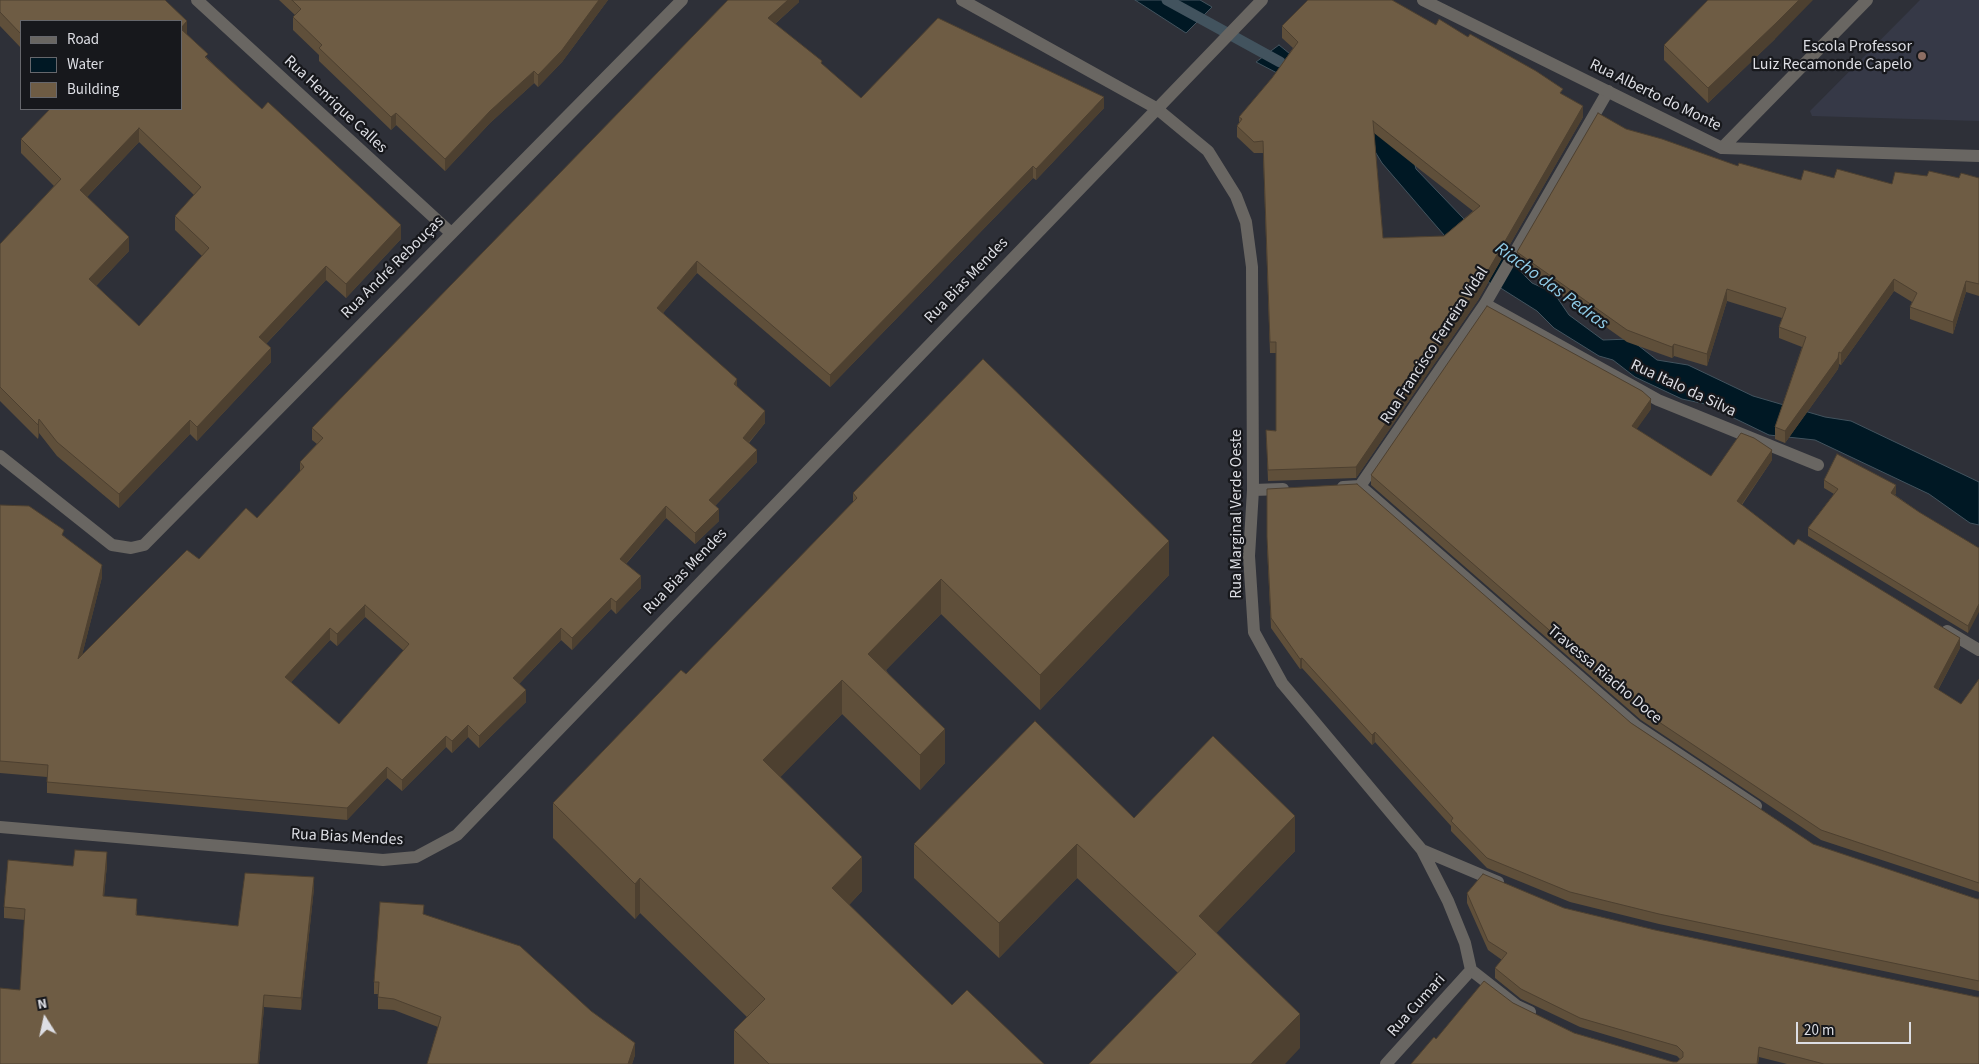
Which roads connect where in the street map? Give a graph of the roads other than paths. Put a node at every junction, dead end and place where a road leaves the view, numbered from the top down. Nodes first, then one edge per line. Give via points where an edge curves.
1 (197, 0) edge
2 (682, 0) edge
3 (962, 0) edge
4 (1262, 0) edge
5 (1423, 0) edge
6 (1867, 0) edge
7 (1608, 91) junction
8 (1156, 108) junction
9 (1722, 148) junction
10 (1979, 156) edge
11 (451, 233) junction
12 (1486, 304) junction
13 (0, 456) edge
14 (1818, 466) dead end
15 (1360, 486) junction
16 (1331, 487) edge
17 (1292, 488) edge
18 (1253, 490) junction
19 (1938, 625) edge
20 (1979, 650) edge
21 (1768, 814) edge
22 (0, 827) edge
23 (1422, 850) junction
24 (1514, 888) edge
25 (1471, 970) junction
26 (1543, 1018) edge
27 (1386, 1064) edge

1 - 11 street, Rua Henrique Calles
2 - 11 street, Rua André Rebouças
3 - 8 street, Rua Marginal Verde Oeste
4 - 8 street, Rua Bias Mendes
5 - 7 street, Rua Alberto do Monte
6 - 9 street
7 - 9 street, Rua Alberto do Monte
7 - 12 street, Rua Francisco Ferreira Vidal
8 - 18 street, Rua Marginal Verde Oeste via 1208,151 1236,196 1246,222 1252,267
8 - 22 street, Rua Bias Mendes via 457,835 416,857 383,860
9 - 10 street, Rua Alberto do Monte
11 - 13 street, Rua André Rebouças via 144,545 122,548 112,544
12 - 14 street, Rua Italo da Silva via 1658,400
12 - 15 street, Rua Francisco Ferreira Vidal
15 - 16 street
15 - 21 street, Travessa Riacho Doce via 1636,726
17 - 18 street
18 - 23 street, Rua Marginal Verde Oeste via 1250,556 1254,632 1282,683
19 - 20 street
23 - 24 street
23 - 25 street, Rua Marginal Verde Oeste via 1448,901 1465,943
25 - 26 street via 1517,1006
25 - 27 street, Rua Cumari

